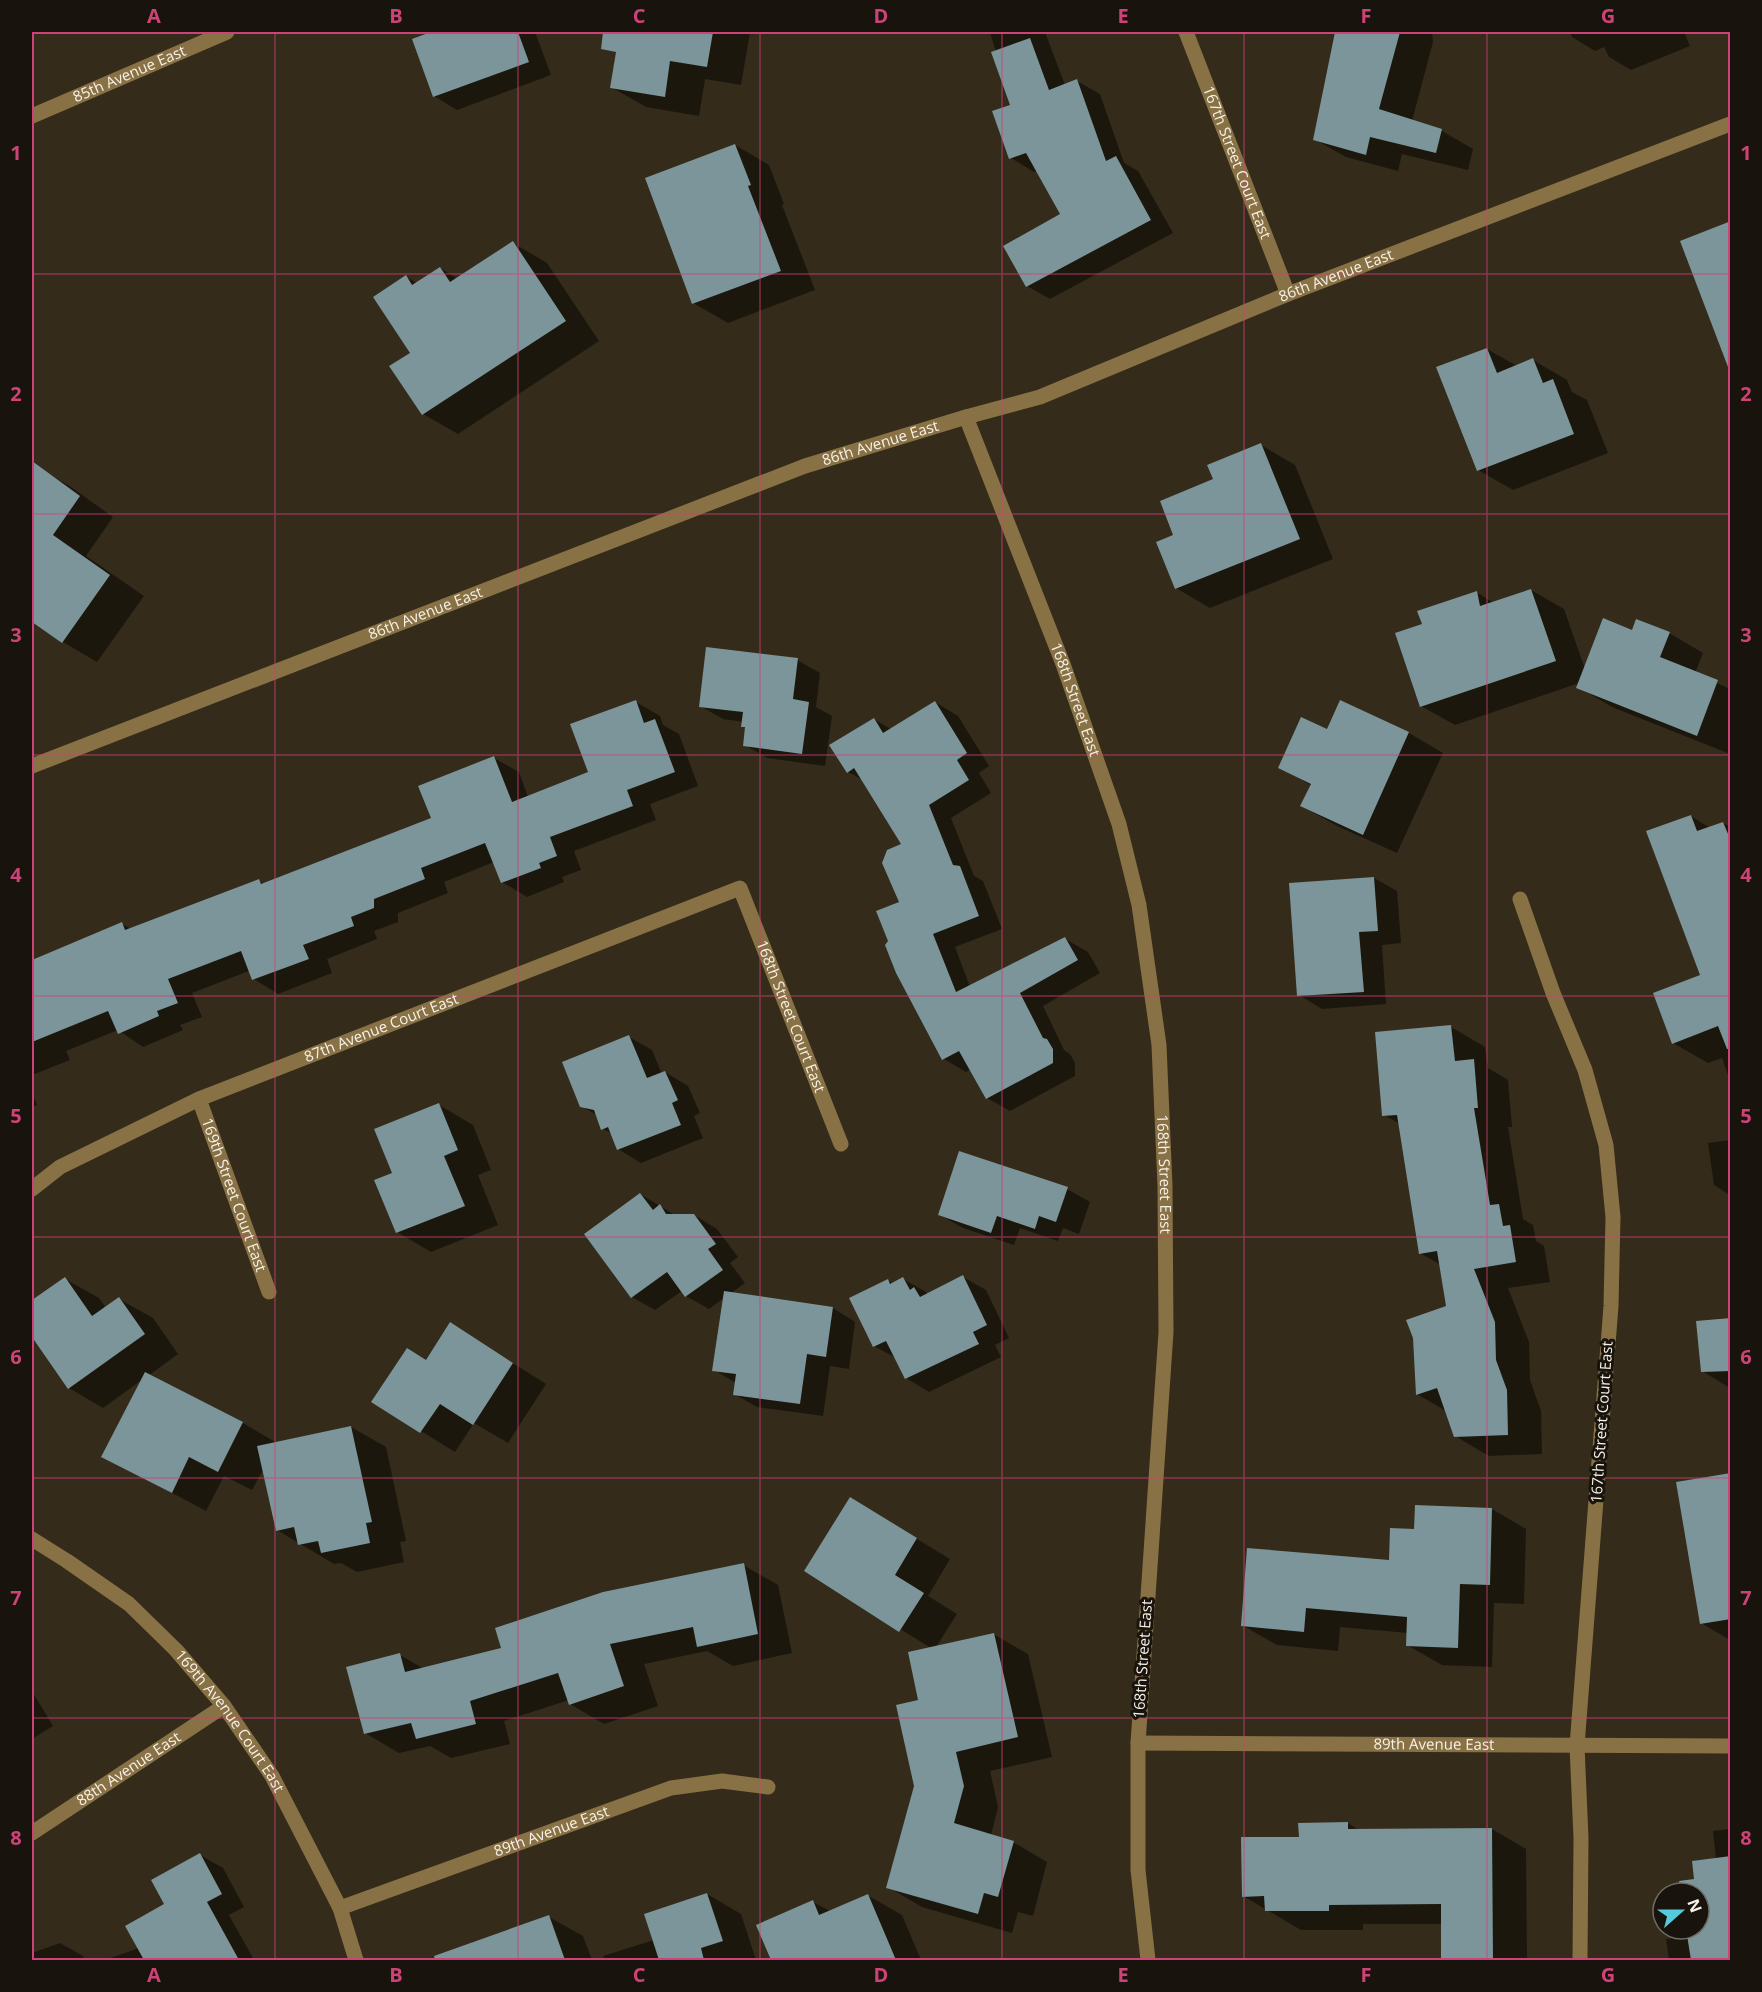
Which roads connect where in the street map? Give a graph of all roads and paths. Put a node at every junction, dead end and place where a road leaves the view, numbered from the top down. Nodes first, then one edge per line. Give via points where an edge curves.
1 (227, 32) edge
2 (1185, 32) edge
3 (200, 37) edge
4 (32, 116) edge
5 (1731, 124) edge
6 (1288, 294) junction
7 (966, 417) junction
8 (32, 766) edge
9 (740, 888) joint
10 (1520, 899) dead end
11 (199, 1099) junction
12 (841, 1144) dead end
13 (32, 1189) edge
14 (269, 1292) dead end
15 (32, 1539) edge
16 (224, 1706) junction
17 (1138, 1743) junction
18 (1577, 1746) junction
19 (1731, 1746) edge
20 (768, 1787) dead end
21 (32, 1833) edge
22 (340, 1908) junction
23 (356, 1960) edge
24 (1148, 1960) edge
25 (1580, 1960) edge

1 - 3 street, 85th Avenue East
2 - 6 street, 167th Street Court East
3 - 4 street, 85th Avenue East
5 - 6 street, 86th Avenue East
6 - 7 street, 86th Avenue East via 1040,398
7 - 8 street, 86th Avenue East via 805,466
7 - 17 street, 168th Street East via 1063,664 1119,824 1139,905 1160,1045 1166,1332
9 - 11 street, 87th Avenue Court East
9 - 12 street, 168th Street Court East
10 - 18 street, 167th Street Court East via 1585,1070 1606,1146 1613,1217 1611,1306
11 - 13 street, 87th Avenue Court East via 60,1167
11 - 14 street, 169th Street Court East
15 - 16 street, 169th Avenue Court East via 129,1604 176,1650
16 - 21 street, 88th Avenue East
16 - 22 street, 169th Avenue Court East via 272,1776
17 - 18 street, 89th Avenue East
17 - 24 street, 168th Street East via 1138,1870
18 - 19 street, 89th Avenue East
18 - 25 street, 167th Street Court East
20 - 22 street, 89th Avenue East via 722,1781 671,1788
22 - 23 street, 169th Avenue Court East

